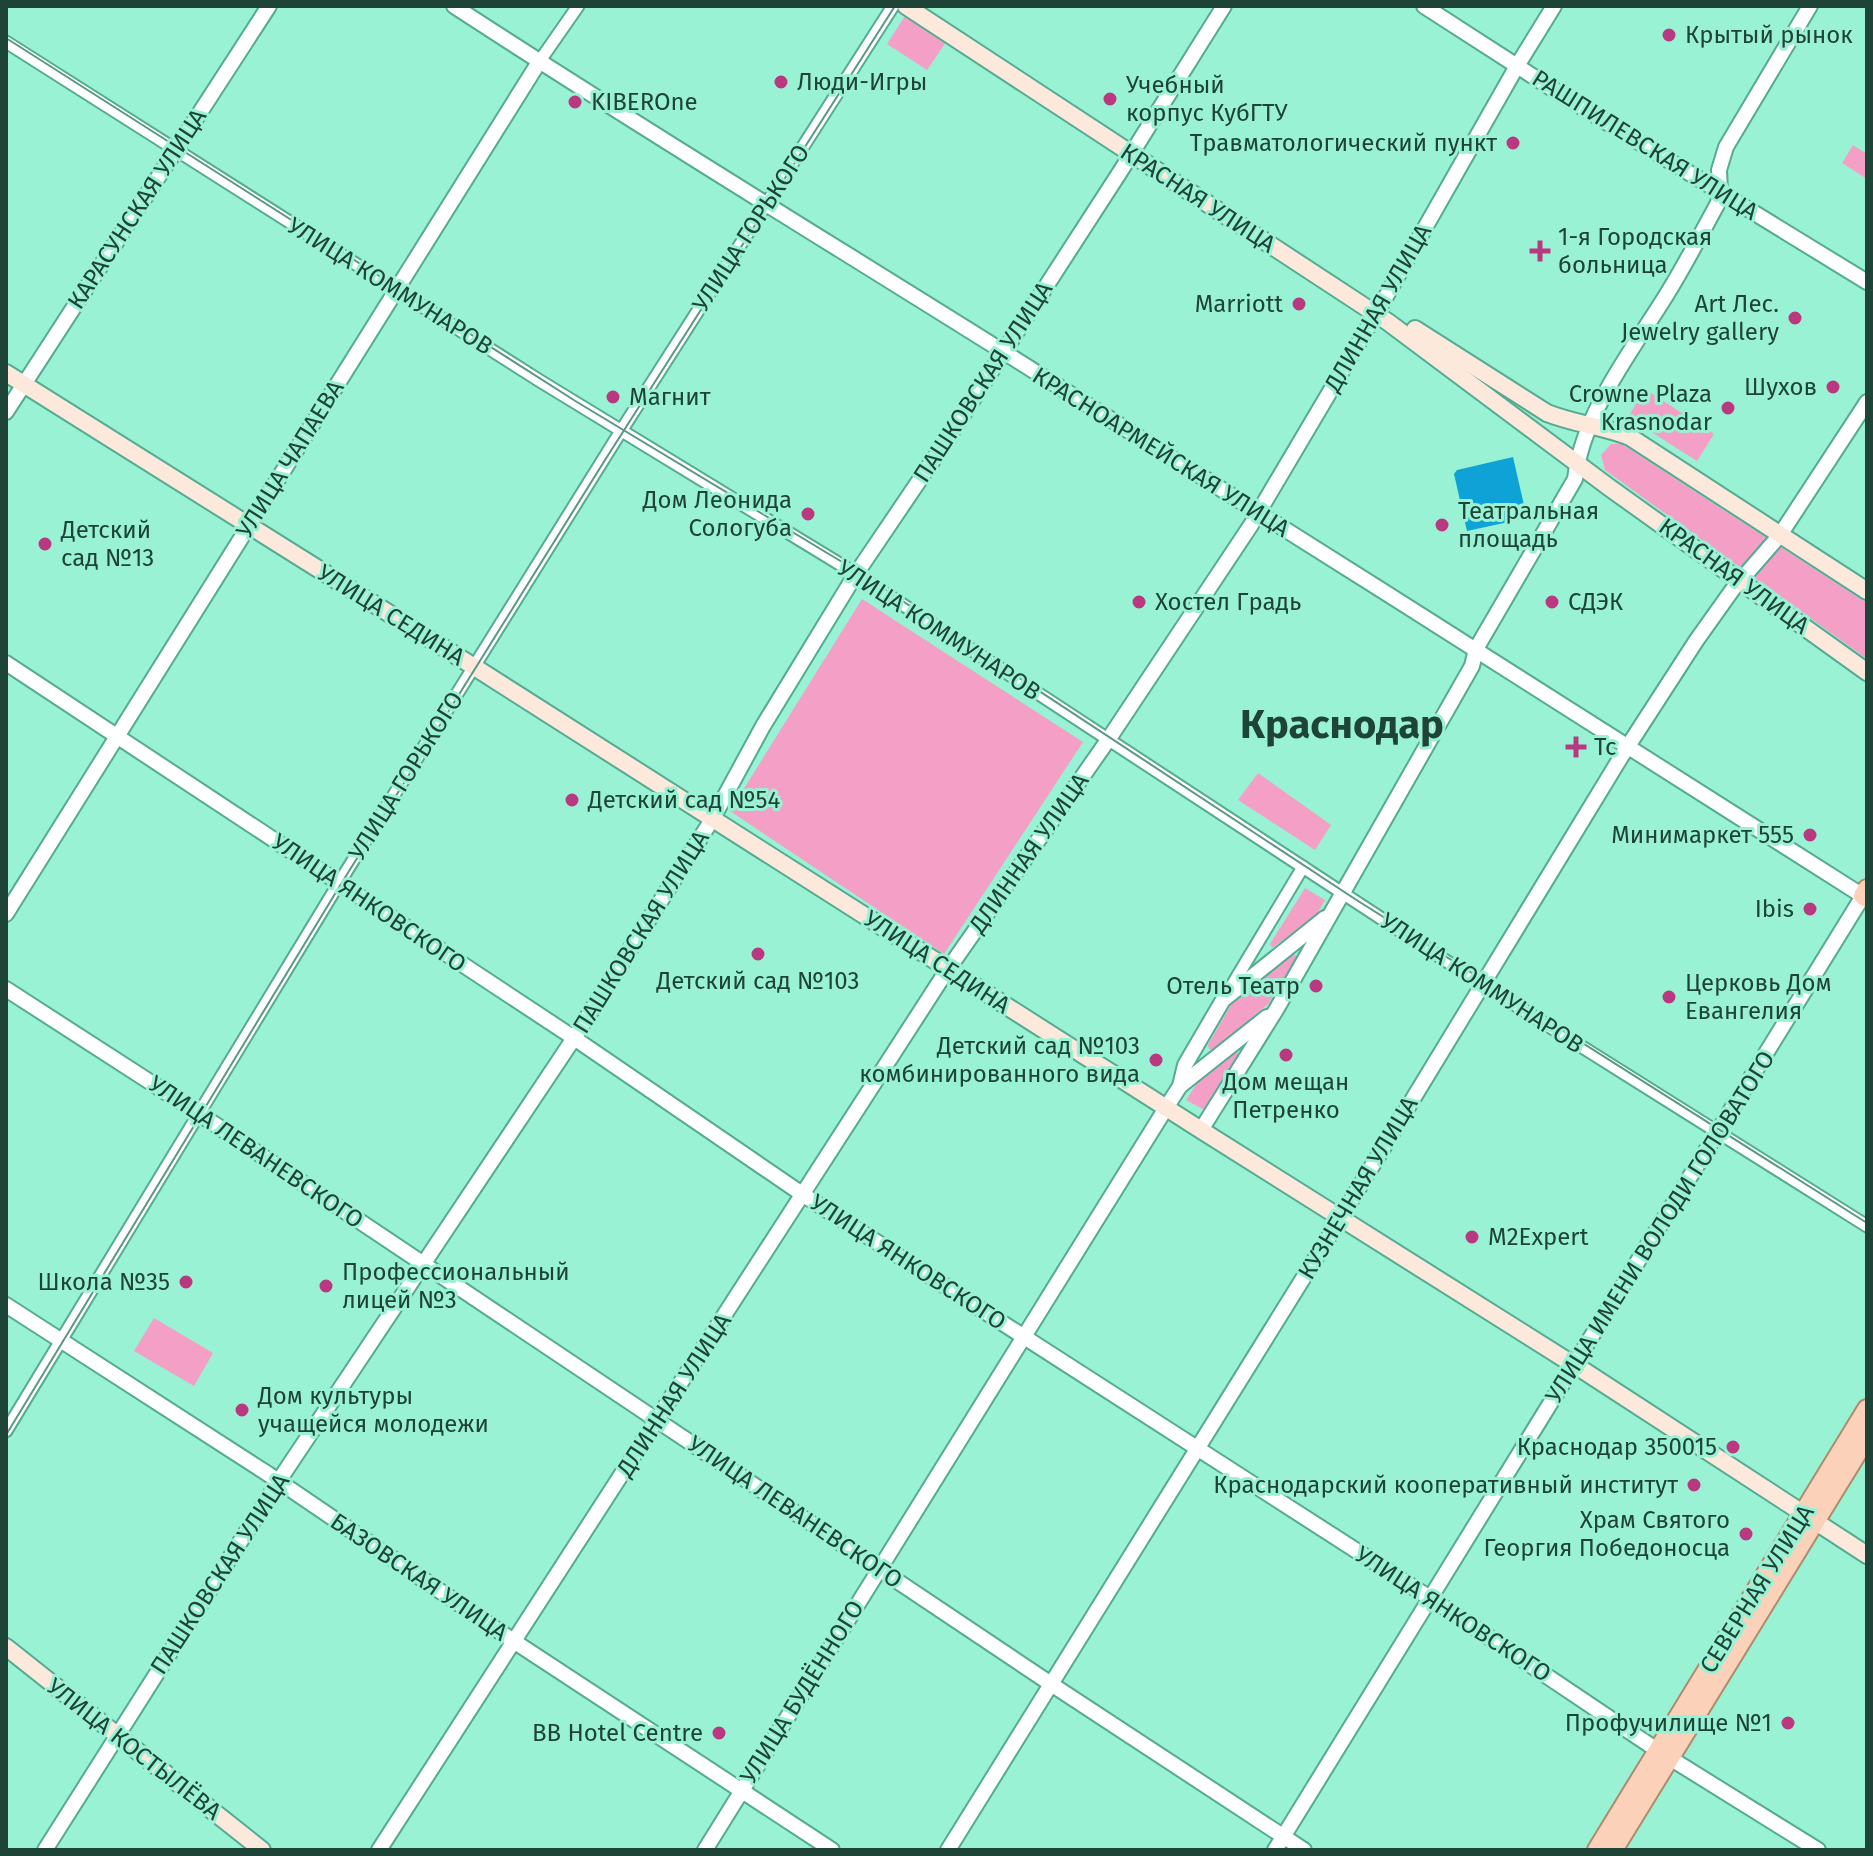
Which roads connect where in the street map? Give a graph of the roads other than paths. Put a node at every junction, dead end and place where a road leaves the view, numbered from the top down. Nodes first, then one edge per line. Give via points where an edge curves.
1 (269, 6) edge
2 (454, 6) edge
3 (578, 6) edge
4 (893, 6) edge
5 (906, 6) edge
6 (924, 6) edge
7 (1224, 6) edge
8 (1424, 6) edge
9 (1554, 6) edge
10 (1810, 6) edge
11 (6, 42) edge
12 (539, 62) junction
13 (1517, 66) junction
14 (176, 149) junction
15 (1134, 151) junction
16 (1720, 191) junction
17 (766, 206) junction
18 (1867, 282) edge
19 (395, 291) junction
20 (1378, 311) junction
21 (1003, 351) junction
22 (6, 373) edge
23 (1497, 380) junction
24 (24, 384) junction
25 (1486, 396) junction
26 (1867, 402) edge
27 (6, 412) edge
28 (1591, 424) junction
29 (621, 431) junction
30 (1577, 462) junction
31 (1257, 513) junction
32 (248, 526) junction
33 (1780, 535) junction
34 (856, 574) junction
35 (1741, 580) junction
36 (1867, 591) edge
37 (1476, 649) junction
38 (6, 663) edge
39 (474, 667) junction
40 (1867, 672) edge
41 (116, 735) junction
42 (1108, 740) junction
43 (1628, 746) junction
44 (713, 818) junction
45 (1303, 867) junction
46 (339, 883) junction
47 (1343, 893) junction
48 (1866, 894) edge
49 (1332, 912) junction
50 (6, 914) edge
51 (1258, 939) junction
52 (1276, 956) junction
53 (948, 970) junction
54 (1483, 984) junction
55 (6, 989) edge
56 (1223, 1000) junction
57 (1276, 1010) junction
58 (574, 1038) junction
59 (1180, 1086) junction
60 (1166, 1108) junction
61 (200, 1114) junction
62 (1201, 1130) junction
63 (1718, 1134) junction
64 (802, 1194) junction
65 (1340, 1218) junction
66 (1867, 1226) edge
67 (423, 1263) junction
68 (6, 1305) edge
69 (1022, 1337) junction
70 (62, 1340) junction
71 (1571, 1362) junction
72 (1867, 1409) edge
73 (658, 1421) junction
74 (6, 1431) edge
75 (1867, 1437) edge
76 (1197, 1448) junction
77 (278, 1482) junction
78 (1809, 1519) junction
79 (1867, 1557) edge
80 (878, 1568) junction
81 (1430, 1598) junction
82 (515, 1642) junction
83 (6, 1647) edge
84 (1051, 1684) junction
85 (116, 1736) junction
86 (1663, 1754) junction
87 (741, 1790) junction
88 (1284, 1837) junction
89 (45, 1850) edge
90 (262, 1850) edge
91 (379, 1850) edge
92 (705, 1850) edge
93 (832, 1850) edge
94 (948, 1850) edge
95 (1275, 1850) edge
96 (1304, 1850) edge
97 (1597, 1850) edge
98 (1613, 1850) edge
99 (1818, 1850) edge

1 - 14 street, КАРАСУНСКАЯ УЛИЦА
2 - 12 street, КРАСНОАРМЕЙСКАЯ УЛИЦА
3 - 12 street, УЛИЦА ЧАПАЕВА
4 - 17 street, УЛИЦА ГОРЬКОГО
5 - 15 main road, КРАСНАЯ УЛИЦА
6 - 15 main road, КРАСНАЯ УЛИЦА
7 - 15 street, ПАШКОВСКАЯ УЛИЦА
8 - 13 street, РАШПИЛЕВСКАЯ УЛИЦА
9 - 13 street, ДЛИННАЯ УЛИЦА
10 - 16 street, УЛИЦА БУДЁННОГО via 1726,147
11 - 14 street, УЛИЦА КОММУНАРОВ
12 - 17 street, КРАСНОАРМЕЙСКАЯ УЛИЦА
12 - 19 street, УЛИЦА ЧАПАЕВА
13 - 16 street, РАШПИЛЕВСКАЯ УЛИЦА
13 - 20 street, ДЛИННАЯ УЛИЦА
14 - 19 street, УЛИЦА КОММУНАРОВ
14 - 24 street, КАРАСУНСКАЯ УЛИЦА
15 - 20 main road, КРАСНАЯ УЛИЦА
15 - 21 street, ПАШКОВСКАЯ УЛИЦА
16 - 18 street, РАШПИЛЕВСКАЯ УЛИЦА
16 - 28 street, УЛИЦА БУДЁННОГО via 1704,229
17 - 21 street, КРАСНОАРМЕЙСКАЯ УЛИЦА
17 - 29 street, УЛИЦА ГОРЬКОГО
19 - 29 street, УЛИЦА КОММУНАРОВ
19 - 32 street, УЛИЦА ЧАПАЕВА
20 - 23 main road, КРАСНАЯ УЛИЦА
20 - 25 main road, КРАСНАЯ УЛИЦА
20 - 31 street, ДЛИННАЯ УЛИЦА
21 - 31 street, КРАСНОАРМЕЙСКАЯ УЛИЦА
21 - 34 street, ПАШКОВСКАЯ УЛИЦА
22 - 24 main road, УЛИЦА СЕДИНА
23 - 25 street
23 - 28 main road, КРАСНАЯ УЛИЦА via 1547,413
24 - 27 street, КАРАСУНСКАЯ УЛИЦА
24 - 32 main road, УЛИЦА СЕДИНА
25 - 30 main road, КРАСНАЯ УЛИЦА
26 - 33 street, КУЗНЕЧНАЯ УЛИЦА
28 - 30 street, УЛИЦА БУДЁННОГО
28 - 33 main road, КРАСНАЯ УЛИЦА via 1630,437
29 - 34 street, УЛИЦА КОММУНАРОВ
29 - 39 street, УЛИЦА ГОРЬКОГО
30 - 35 main road, КРАСНАЯ УЛИЦА
30 - 37 street, УЛИЦА БУДЁННОГО via 1575,479
31 - 37 street, КРАСНОАРМЕЙСКАЯ УЛИЦА
31 - 42 street, ДЛИННАЯ УЛИЦА
32 - 39 main road, УЛИЦА СЕДИНА
32 - 41 street, УЛИЦА ЧАПАЕВА
33 - 35 street, КУЗНЕЧНАЯ УЛИЦА
33 - 36 main road, КРАСНАЯ УЛИЦА
34 - 42 street, УЛИЦА КОММУНАРОВ
34 - 44 street, ПАШКОВСКАЯ УЛИЦА
35 - 40 main road, КРАСНАЯ УЛИЦА
35 - 43 street, КУЗНЕЧНАЯ УЛИЦА
37 - 43 street, КРАСНОАРМЕЙСКАЯ УЛИЦА
37 - 47 street, УЛИЦА БУДЁННОГО via 1472,666
38 - 41 street, УЛИЦА ЯНКОВСКОГО
39 - 44 main road, УЛИЦА СЕДИНА
39 - 46 street, УЛИЦА ГОРЬКОГО
41 - 46 street, УЛИЦА ЯНКОВСКОГО
41 - 50 street, УЛИЦА ЧАПАЕВА
42 - 45 street, УЛИЦА КОММУНАРОВ
42 - 53 street, ДЛИННАЯ УЛИЦА
43 - 48 street, КРАСНОАРМЕЙСКАЯ УЛИЦА
43 - 54 street, КУЗНЕЧНАЯ УЛИЦА
44 - 53 main road, УЛИЦА СЕДИНА
44 - 58 street, ПАШКОВСКАЯ УЛИЦА
45 - 47 street, УЛИЦА КОММУНАРОВ
45 - 51 street, УЛИЦА БУДЁННОГО
46 - 58 street, УЛИЦА ЯНКОВСКОГО
46 - 61 street, УЛИЦА ГОРЬКОГО
47 - 49 street, УЛИЦА БУДЁННОГО
47 - 54 street, УЛИЦА КОММУНАРОВ
48 - 63 street, УЛИЦА ИМЕНИ ВОЛОДИ ГОЛОВАТОГО
49 - 52 street, УЛИЦА БУДЁННОГО
49 - 57 street, УЛИЦА БУДЁННОГО
51 - 52 street via 1264,952
51 - 56 street, УЛИЦА БУДЁННОГО
52 - 56 street, УЛИЦА БУДЁННОГО
53 - 60 main road, УЛИЦА СЕДИНА
53 - 64 street, ДЛИННАЯ УЛИЦА
54 - 63 street, УЛИЦА КОММУНАРОВ
54 - 65 street, КУЗНЕЧНАЯ УЛИЦА
55 - 61 street, УЛИЦА ЛЕВАНЕВСКОГО
56 - 59 street, УЛИЦА БУДЁННОГО via 1185,1065
57 - 59 street, УЛИЦА БУДЁННОГО
57 - 62 street, УЛИЦА БУДЁННОГО
58 - 64 street, УЛИЦА ЯНКОВСКОГО
58 - 67 street, ПАШКОВСКАЯ УЛИЦА
59 - 60 street, УЛИЦА БУДЁННОГО
60 - 62 main road, УЛИЦА СЕДИНА
60 - 69 street, УЛИЦА БУДЁННОГО
61 - 67 street, УЛИЦА ЛЕВАНЕВСКОГО
61 - 70 street, УЛИЦА ГОРЬКОГО
62 - 65 main road, УЛИЦА СЕДИНА
63 - 66 street, УЛИЦА КОММУНАРОВ
63 - 71 street, УЛИЦА ИМЕНИ ВОЛОДИ ГОЛОВАТОГО
64 - 69 street, УЛИЦА ЯНКОВСКОГО
64 - 73 street, ДЛИННАЯ УЛИЦА
65 - 71 main road, УЛИЦА СЕДИНА
65 - 76 street, КУЗНЕЧНАЯ УЛИЦА
67 - 73 street, УЛИЦА ЛЕВАНЕВСКОГО
67 - 77 street, ПАШКОВСКАЯ УЛИЦА
68 - 70 street, БАЗОВСКАЯ УЛИЦА
69 - 76 street, УЛИЦА ЯНКОВСКОГО
69 - 80 street, УЛИЦА БУДЁННОГО
70 - 74 street, УЛИЦА ГОРЬКОГО
70 - 77 street, БАЗОВСКАЯ УЛИЦА
71 - 78 main road, УЛИЦА СЕДИНА
71 - 81 street, УЛИЦА ИМЕНИ ВОЛОДИ ГОЛОВАТОГО
72 - 78 main road, СЕВЕРНАЯ УЛИЦА
73 - 80 street, УЛИЦА ЛЕВАНЕВСКОГО
73 - 82 street, ДЛИННАЯ УЛИЦА
75 - 78 main road, СЕВЕРНАЯ УЛИЦА
76 - 81 street, УЛИЦА ЯНКОВСКОГО
76 - 84 street, КУЗНЕЧНАЯ УЛИЦА
77 - 82 street, БАЗОВСКАЯ УЛИЦА
77 - 85 street, ПАШКОВСКАЯ УЛИЦА
78 - 79 main road, УЛИЦА СЕДИНА
78 - 86 main road, СЕВЕРНАЯ УЛИЦА
80 - 84 street, УЛИЦА ЛЕВАНЕВСКОГО
80 - 87 street, УЛИЦА БУДЁННОГО
81 - 86 street, УЛИЦА ЯНКОВСКОГО
81 - 88 street, УЛИЦА ИМЕНИ ВОЛОДИ ГОЛОВАТОГО
82 - 87 street, БАЗОВСКАЯ УЛИЦА
82 - 91 street, ДЛИННАЯ УЛИЦА
83 - 85 main road, УЛИЦА КОСТЫЛЁВА
84 - 88 street, УЛИЦА ЛЕВАНЕВСКОГО
84 - 94 street, КУЗНЕЧНАЯ УЛИЦА
85 - 89 street, ПАШКОВСКАЯ УЛИЦА
85 - 90 main road, УЛИЦА КОСТЫЛЁВА
86 - 97 main road, СЕВЕРНАЯ УЛИЦА
86 - 98 main road, СЕВЕРНАЯ УЛИЦА
86 - 99 street, УЛИЦА ЯНКОВСКОГО
87 - 92 street, УЛИЦА БУДЁННОГО
87 - 93 street, БАЗОВСКАЯ УЛИЦА
88 - 95 street, УЛИЦА ИМЕНИ ВОЛОДИ ГОЛОВАТОГО
88 - 96 street, УЛИЦА ЛЕВАНЕВСКОГО

